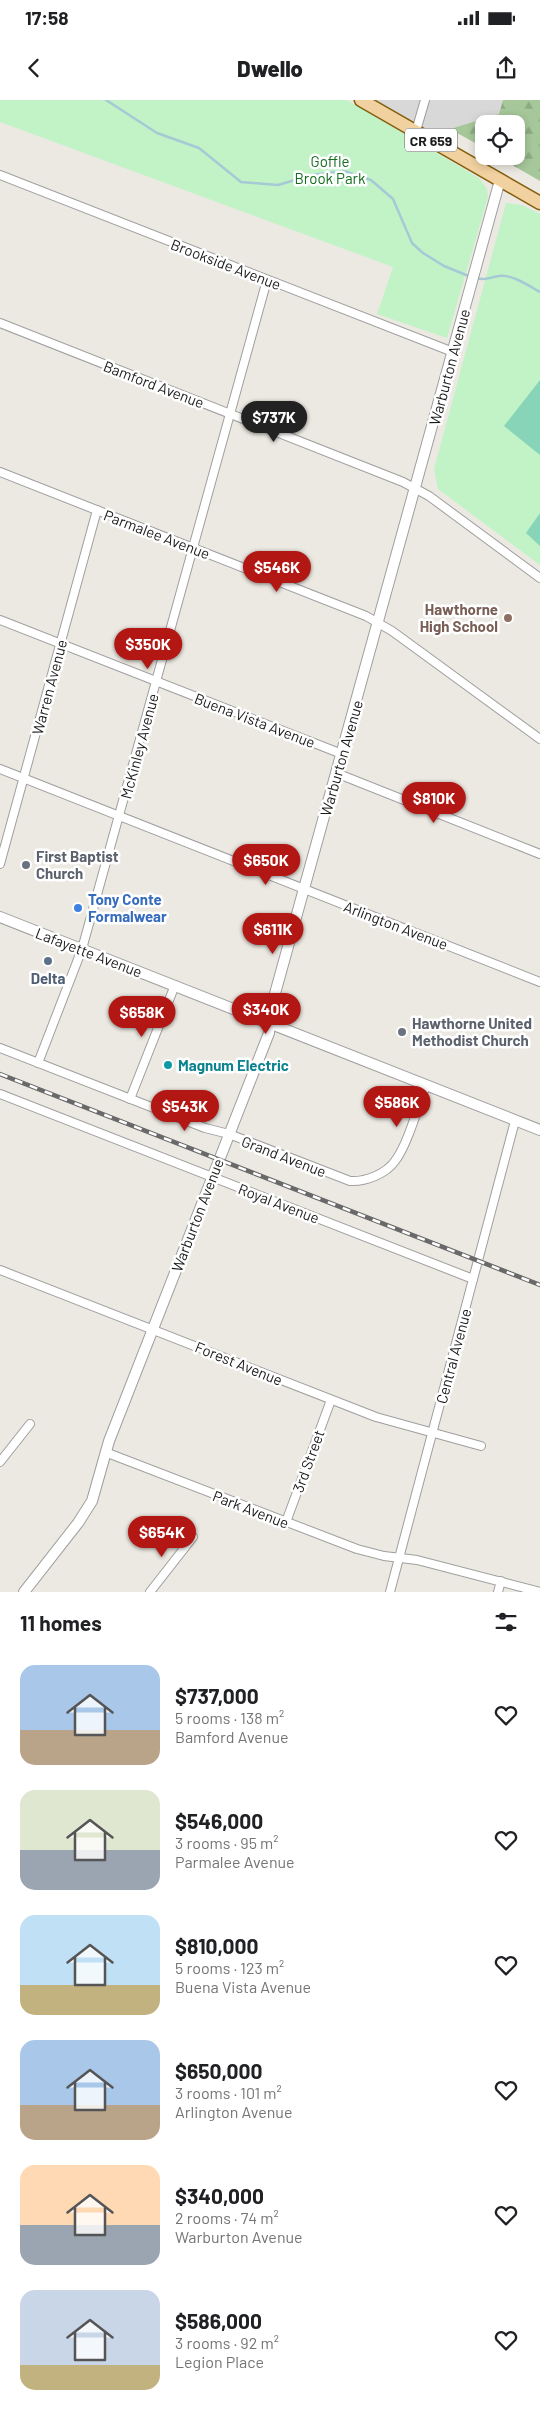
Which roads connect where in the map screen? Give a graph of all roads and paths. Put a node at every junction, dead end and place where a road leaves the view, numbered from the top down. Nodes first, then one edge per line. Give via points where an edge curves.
1 (362, 100) edge
2 (424, 100) edge
3 (416, 130) junction
4 (0, 175) edge
5 (500, 180) junction
6 (540, 203) edge
7 (268, 280) junction
8 (0, 323) edge
9 (453, 352) junction
10 (230, 414) junction
11 (0, 472) edge
12 (415, 488) junction
13 (97, 510) junction
14 (193, 548) junction
15 (540, 578) edge
16 (0, 620) edge
17 (378, 622) junction
18 (60, 644) junction
19 (156, 682) junction
20 (540, 739) edge
21 (342, 754) junction
22 (0, 769) edge
23 (336, 773) junction
24 (24, 778) junction
25 (119, 816) junction
26 (540, 854) edge
27 (0, 864) edge
28 (304, 889) junction
29 (0, 917) edge
30 (82, 949) junction
31 (540, 982) edge
32 (174, 985) junction
33 (270, 1023) junction
34 (0, 1048) edge
35 (38, 1063) junction
36 (426, 1085) junction
37 (0, 1094) edge
38 (130, 1099) junction
39 (515, 1120) junction
40 (540, 1130) edge
41 (229, 1134) junction
42 (212, 1177) junction
43 (0, 1270) edge
44 (473, 1279) junction
45 (153, 1329) junction
46 (331, 1400) junction
47 (30, 1424) dead end
48 (432, 1434) junction
49 (481, 1446) dead end
50 (3, 1451) edge
51 (105, 1452) junction
52 (0, 1462) edge
53 (286, 1522) junction
54 (193, 1537) dead end
55 (399, 1558) junction
56 (501, 1581) junction
57 (24, 1592) edge
58 (150, 1592) edge
59 (390, 1592) edge
60 (498, 1592) edge
61 (540, 1592) edge

1 - 3 main road, CR 659
2 - 3 street
3 - 5 main road, CR 659
4 - 7 street, Brookside Avenue
5 - 6 main road, CR 659
5 - 9 street, Warburton Avenue
7 - 9 street, Brookside Avenue
7 - 10 street, McKinley Avenue
8 - 10 street, Bamford Avenue
9 - 12 street, Warburton Avenue
10 - 12 street, Bamford Avenue
10 - 14 street, McKinley Avenue
11 - 13 street, Parmalee Avenue
12 - 15 street, Bamford Avenue
12 - 17 street, Warburton Avenue
13 - 14 street, Parmalee Avenue
13 - 18 street, Warren Avenue
14 - 17 street, Parmalee Avenue
14 - 19 street, McKinley Avenue
16 - 18 street, Buena Vista Avenue
17 - 20 street, Parmalee Avenue
17 - 21 street, Warburton Avenue
18 - 19 street, Buena Vista Avenue
18 - 24 street, Warren Avenue
19 - 21 street, Buena Vista Avenue
19 - 25 street, McKinley Avenue
21 - 23 street, Warburton Avenue
22 - 24 street, Arlington Avenue
23 - 26 street
23 - 28 street, Warburton Avenue
24 - 25 street, Arlington Avenue
24 - 27 street, Warren Avenue
25 - 28 street, Arlington Avenue
25 - 30 street, McKinley Avenue
28 - 31 street, Arlington Avenue
28 - 33 street, Warburton Avenue via 271,1008
29 - 30 street, Lafayette Avenue
30 - 32 street, Lafayette Avenue
30 - 35 street, McKinley Avenue
32 - 33 street, Lafayette Avenue
32 - 38 street
33 - 36 street, Lafayette Avenue
33 - 41 street, Warburton Avenue via 269,1034
34 - 35 street, Grand Avenue
35 - 38 street, Grand Avenue
36 - 39 street, Lafayette Avenue
36 - 41 street, Grand Avenue via 396,1161 373,1176 357,1181 345,1180
37 - 42 street, Royal Avenue
38 - 41 street, Grand Avenue
39 - 40 street, Lafayette Avenue
39 - 44 street, Central Avenue
41 - 42 street, Warburton Avenue
42 - 44 street, Royal Avenue
42 - 45 street, Warburton Avenue
43 - 45 street, Forest Avenue
44 - 48 street, Central Avenue
45 - 46 street, Forest Avenue
45 - 51 street, Warburton Avenue
46 - 48 street, Forest Avenue
46 - 53 street, 3rd Street
47 - 50 street
48 - 49 street, Forest Avenue
48 - 55 street, Central Avenue
50 - 52 street
51 - 53 street, Park Avenue
51 - 57 street, Warburton Avenue via 97,1487 88,1507
53 - 55 street, Park Avenue via 357,1549
54 - 58 street
55 - 56 street, Park Avenue
55 - 59 street, Central Avenue
56 - 60 street
56 - 61 street, Park Avenue

